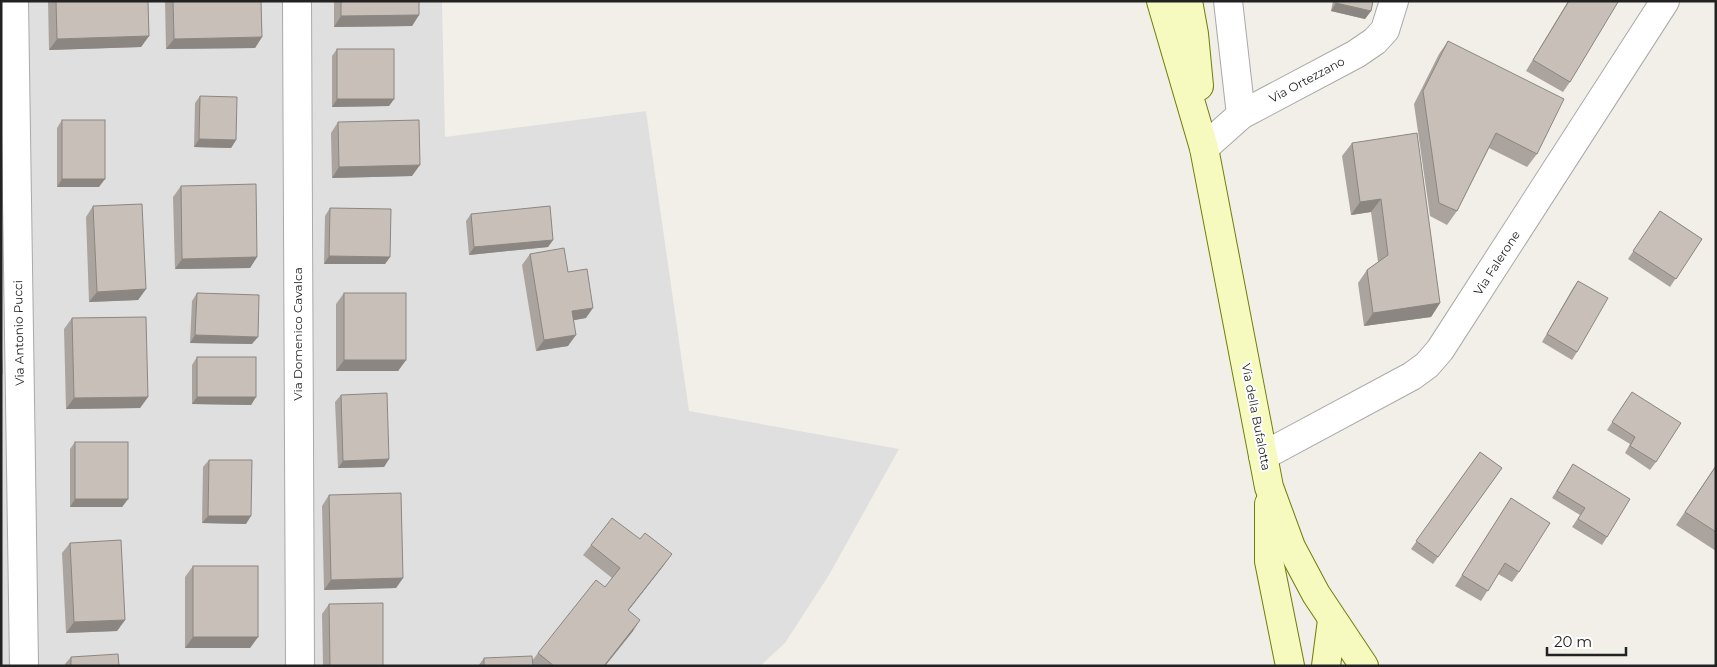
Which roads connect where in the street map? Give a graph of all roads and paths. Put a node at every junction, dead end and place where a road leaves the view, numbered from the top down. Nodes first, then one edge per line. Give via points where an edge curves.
1 (14, 1) edge
2 (297, 1) edge
3 (1161, 1) edge
4 (1188, 1) edge
5 (1228, 1) edge
6 (1394, 1) edge
7 (1665, 1) edge
8 (1241, 115) junction
9 (1204, 148) junction
10 (1263, 456) junction
11 (1269, 487) junction
12 (1332, 620) junction
13 (24, 666) edge
14 (300, 666) edge
15 (1290, 666) edge
16 (1326, 666) edge
17 (1364, 666) edge

1 - 13 street, Via Antonio Pucci
2 - 14 street, Via Domenico Cavalca
3 - 9 street, Via della Bufalotta
4 - 9 street, Via della Bufalotta
5 - 8 street
6 - 8 street, Via Ortezzano via 1384,30 1375,41
7 - 10 street, Via Falerone via 1440,350 1427,365
8 - 9 street, Via Ortezzano
9 - 10 street, Via della Bufalotta
10 - 11 street, Via della Bufalotta
11 - 12 street, Via della Bufalotta via 1292,547
11 - 15 street via 1269,561
12 - 16 street
12 - 17 street, Via della Bufalotta

